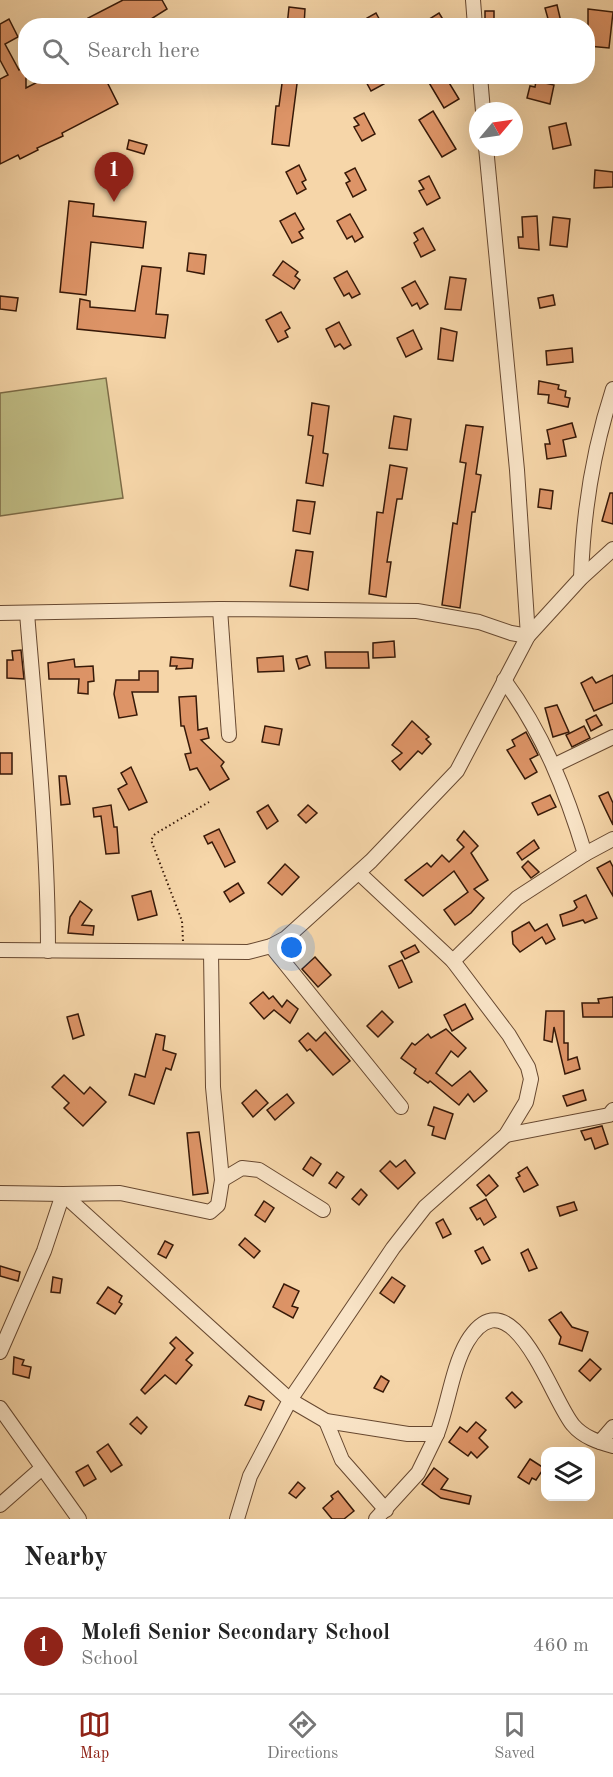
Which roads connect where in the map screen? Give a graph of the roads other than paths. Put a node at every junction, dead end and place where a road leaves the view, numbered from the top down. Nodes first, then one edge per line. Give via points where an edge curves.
1 (473, 0) edge
2 (474, 18) edge
3 (481, 84) edge
4 (482, 102) edge
5 (487, 156) edge
6 (613, 389) edge
7 (613, 549) edge
8 (581, 578) junction
9 (220, 609) junction
10 (0, 613) edge
11 (27, 613) junction
12 (528, 636) junction
13 (504, 680) junction
14 (229, 735) dead end
15 (613, 737) edge
16 (555, 765) junction
17 (613, 839) edge
18 (585, 854) junction
19 (359, 873) junction
20 (271, 946) junction
21 (0, 950) edge
22 (48, 951) junction
23 (211, 953) junction
24 (453, 961) junction
25 (401, 1107) dead end
26 (612, 1115) edge
27 (506, 1135) junction
28 (222, 1180) junction
29 (0, 1193) edge
30 (63, 1194) junction
31 (323, 1210) dead end
32 (0, 1352) edge
33 (290, 1400) junction
34 (0, 1408) edge
35 (326, 1421) junction
36 (613, 1427) edge
37 (437, 1434) junction
38 (606, 1444) edge
39 (42, 1468) junction
40 (0, 1505) edge
41 (381, 1514) edge
42 (80, 1519) edge
43 (237, 1519) edge

1 - 2 street
3 - 4 street
5 - 12 street via 517,470
6 - 8 street via 587,500
7 - 8 street
8 - 12 street
9 - 11 street
9 - 12 street via 417,611 480,622
9 - 14 street
10 - 11 street
11 - 22 street via 40,768
12 - 13 street
13 - 16 street via 535,725
13 - 19 street via 458,771
15 - 16 street
16 - 18 street
17 - 18 street
18 - 24 street via 518,898
19 - 20 street via 299,928
19 - 24 street
20 - 23 street via 248,952
20 - 25 street
21 - 22 street
22 - 23 street
23 - 28 street via 213,1087
24 - 27 street via 528,1067 531,1079 526,1102
26 - 27 street
27 - 33 street via 424,1207
28 - 30 street via 218,1205 210,1212 120,1193
28 - 31 street via 242,1168 259,1170
29 - 30 street
30 - 32 street via 44,1251
30 - 33 street
33 - 35 street
33 - 43 street via 250,1476
34 - 39 street
35 - 37 street via 408,1434
35 - 41 street via 342,1460
36 - 38 street
37 - 38 street via 466,1345 475,1331 498,1321 510,1324 520,1335 572,1425
37 - 41 street via 425,1464
39 - 40 street
39 - 42 street

